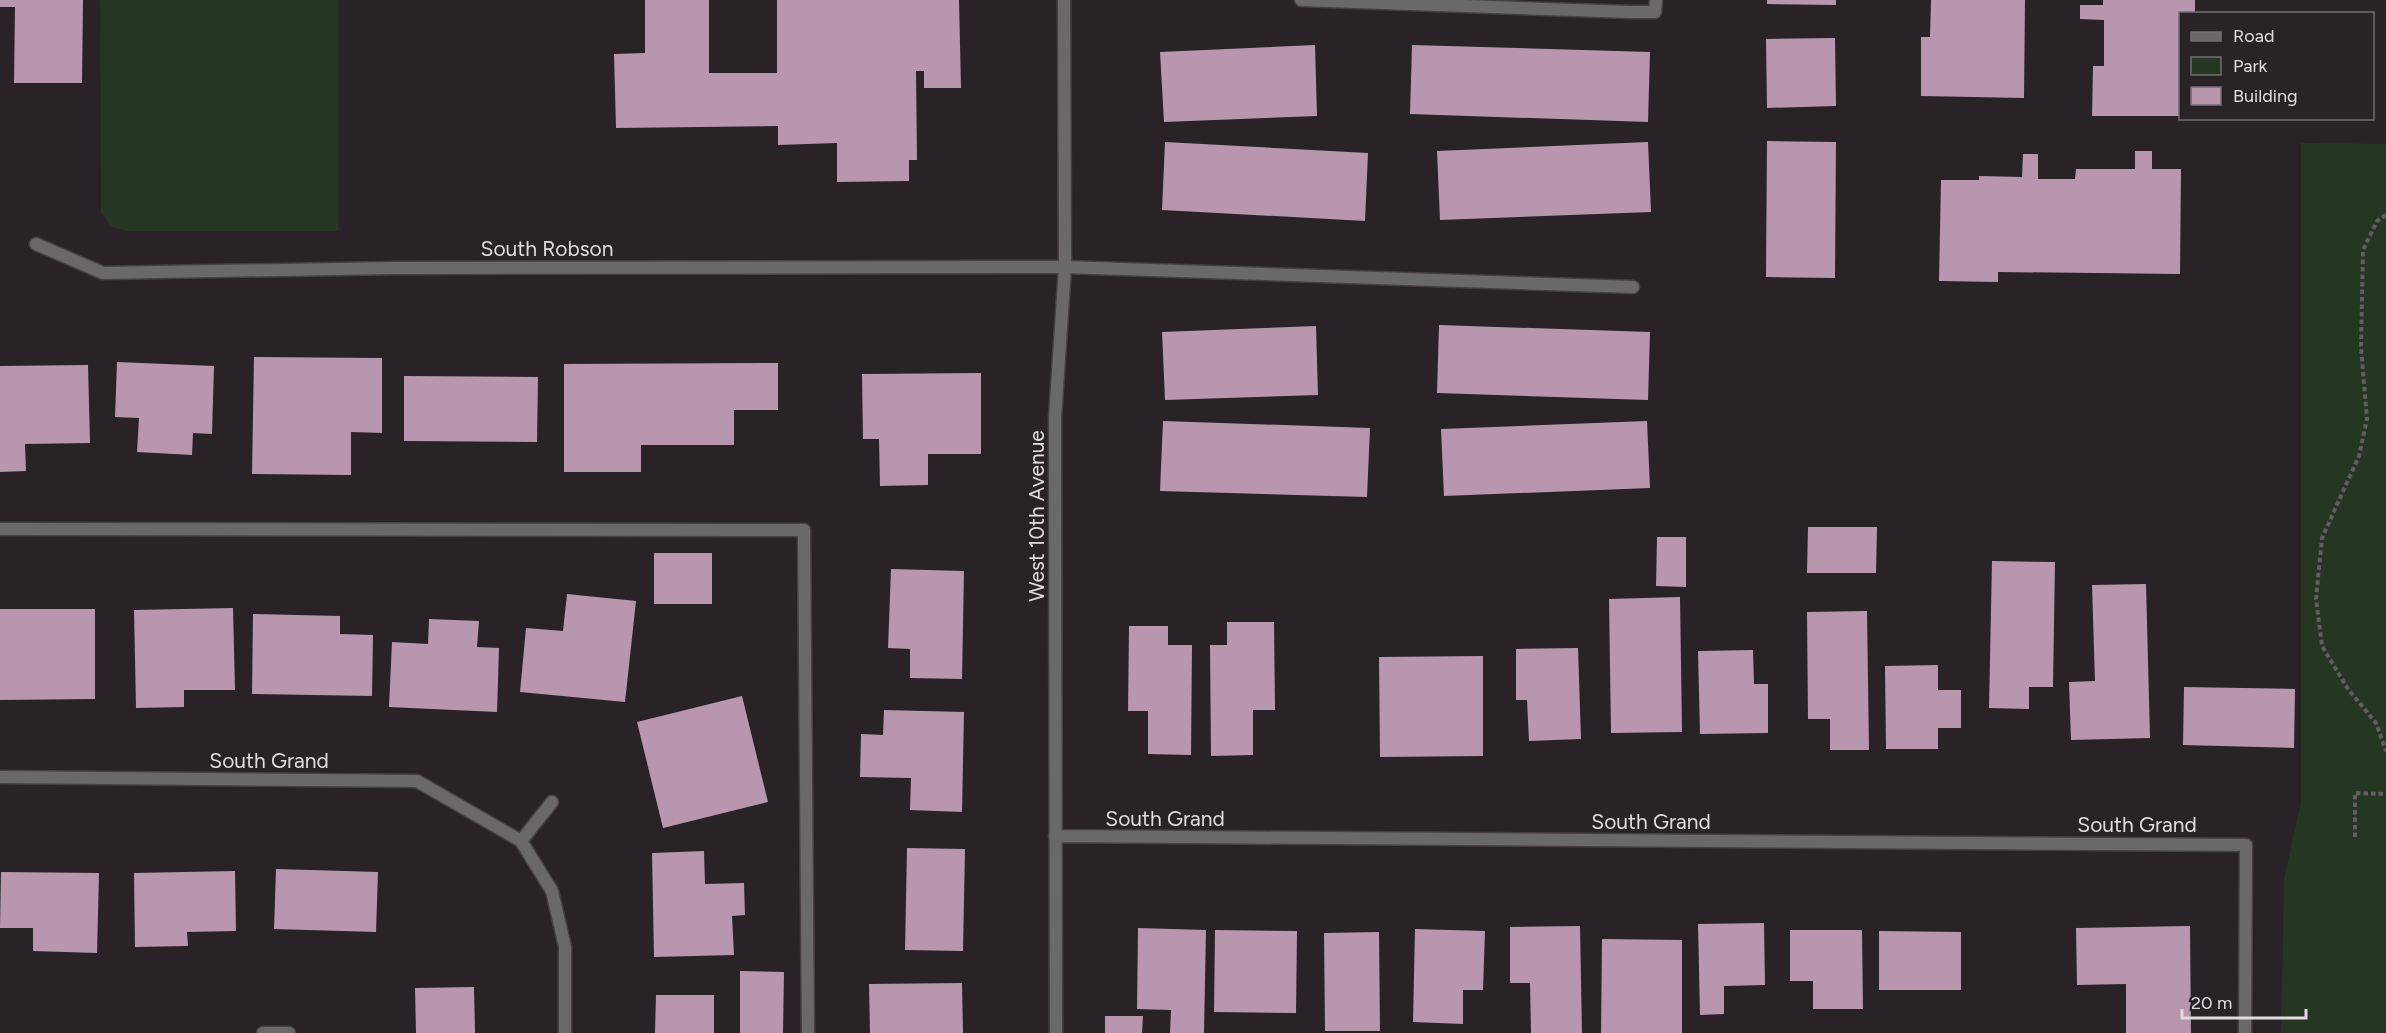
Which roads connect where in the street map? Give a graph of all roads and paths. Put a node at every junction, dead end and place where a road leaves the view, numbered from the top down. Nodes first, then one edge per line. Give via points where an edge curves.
1 (1064, 0) edge
2 (1300, 0) edge
3 (1656, 0) edge
4 (2386, 215) edge
5 (36, 244) dead end
6 (1065, 267) junction
7 (1633, 287) dead end
8 (0, 530) edge
9 (2386, 751) edge
10 (0, 777) edge
11 (2386, 794) edge
12 (552, 802) dead end
13 (1055, 836) junction
14 (2355, 837) dead end
15 (521, 841) junction
16 (263, 1033) edge
17 (289, 1033) edge
18 (565, 1033) edge
19 (808, 1033) edge
20 (1056, 1033) edge
21 (2246, 1033) edge

1 - 6 street, West 10th Avenue
2 - 3 street via 1630,12 1656,12
4 - 9 path via 2377,221 2363,250 2361,348 2367,419 2359,456 2322,538 2316,599 2322,646 2348,689 2376,723
5 - 6 street, South Robson via 104,273 394,268
6 - 7 street, South Robson
6 - 13 street, West 10th Avenue via 1055,418
8 - 19 street via 804,530
10 - 15 street, South Grand via 417,781
11 - 14 path via 2355,793
12 - 15 street
13 - 20 street, West 10th Avenue
13 - 21 street, South Grand via 2246,844
15 - 18 street via 552,891 565,947
16 - 17 street

